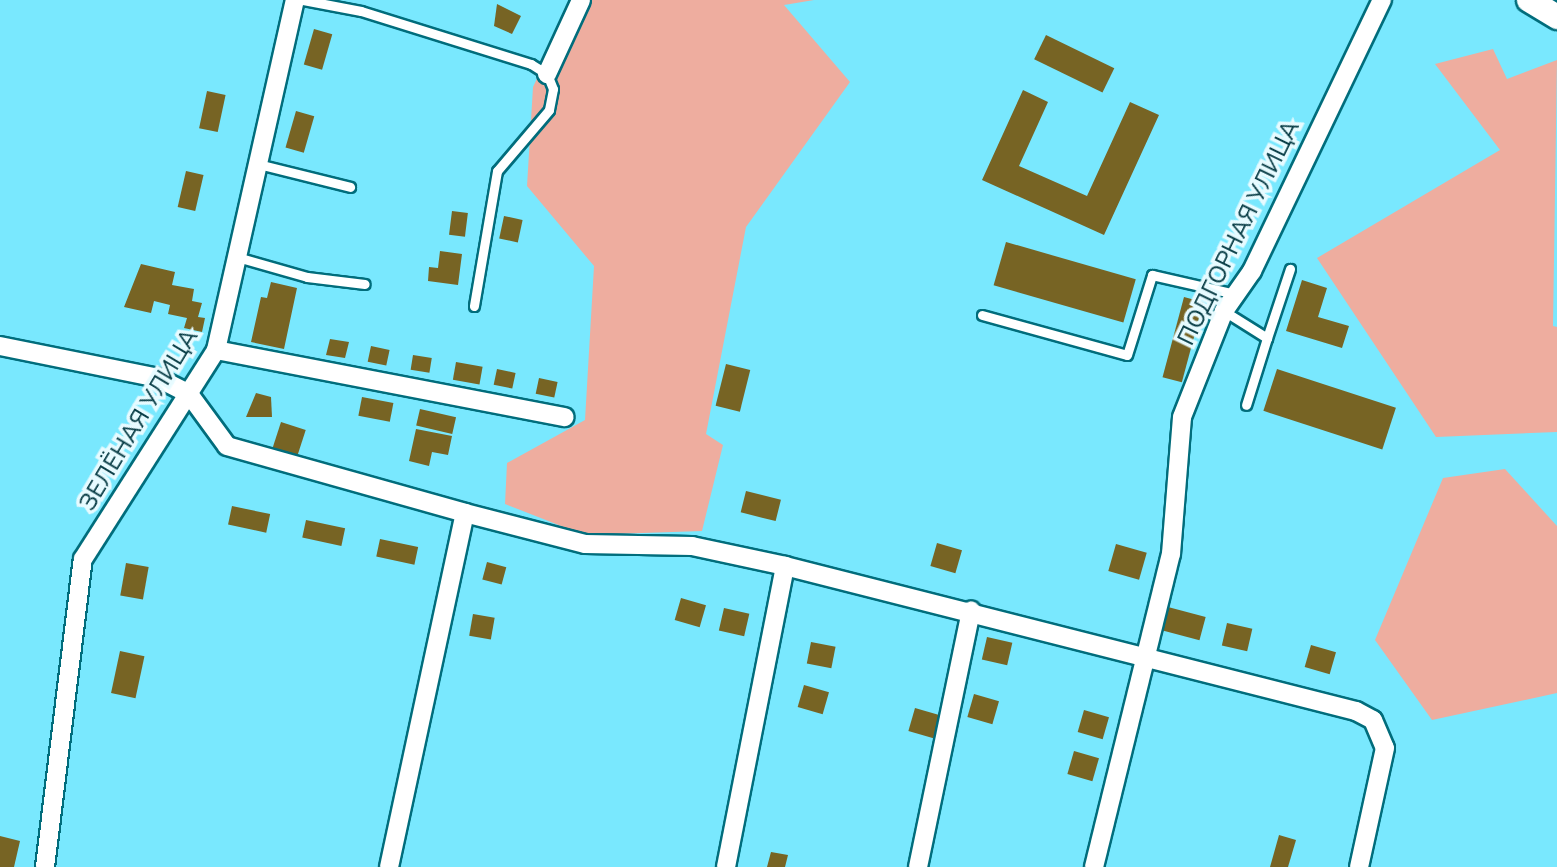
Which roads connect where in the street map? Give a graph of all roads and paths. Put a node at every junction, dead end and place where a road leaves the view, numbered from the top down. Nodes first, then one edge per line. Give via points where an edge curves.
1 (295, 0) edge
2 (303, 0) edge
3 (582, 0) edge
4 (1382, 0) edge
5 (1529, 0) edge
6 (1557, 17) edge
7 (547, 74) junction
8 (258, 164) junction
9 (350, 187) dead end
10 (237, 257) junction
11 (1290, 269) dead end
12 (365, 284) dead end
13 (1236, 294) junction
14 (474, 306) dead end
15 (1224, 311) junction
16 (982, 315) dead end
17 (1267, 338) junction
18 (0, 346) edge
19 (216, 350) junction
20 (189, 394) junction
21 (1246, 405) dead end
22 (565, 417) dead end
23 (465, 513) junction
24 (785, 566) junction
25 (971, 610) junction
26 (1146, 654) junction
27 (45, 867) edge
28 (389, 867) edge
29 (726, 867) edge
30 (918, 867) edge
31 (1094, 867) edge
32 (1359, 867) edge

1 - 8 street, ЗЕЛЁНАЯ УЛИЦА
2 - 7 lane via 362,11 531,64
3 - 7 street
4 - 13 street, ПОДГОРНАЯ УЛИЦА via 1252,271
5 - 6 main road
7 - 14 lane via 553,89 548,110 509,151 497,171
8 - 9 lane
8 - 10 street, ЗЕЛЁНАЯ УЛИЦА
10 - 12 lane via 307,277
10 - 19 street, ЗЕЛЁНАЯ УЛИЦА
11 - 17 lane
13 - 15 street, ПОДГОРНАЯ УЛИЦА
13 - 16 lane via 1152,275 1127,355
15 - 17 lane
15 - 26 street, ПОДГОРНАЯ УЛИЦА via 1182,418 1171,554
17 - 21 lane
18 - 20 street via 159,378
19 - 20 street, ЗЕЛЁНАЯ УЛИЦА
19 - 22 street
20 - 23 street via 227,446
20 - 27 street, ЗЕЛЁНАЯ УЛИЦА via 83,559
23 - 24 street via 585,544 692,546
23 - 28 street
24 - 25 street
24 - 29 street
25 - 26 street
25 - 30 street
26 - 31 street, ПОДГОРНАЯ УЛИЦА
26 - 32 street via 1188,671 1356,711 1373,720 1385,748

